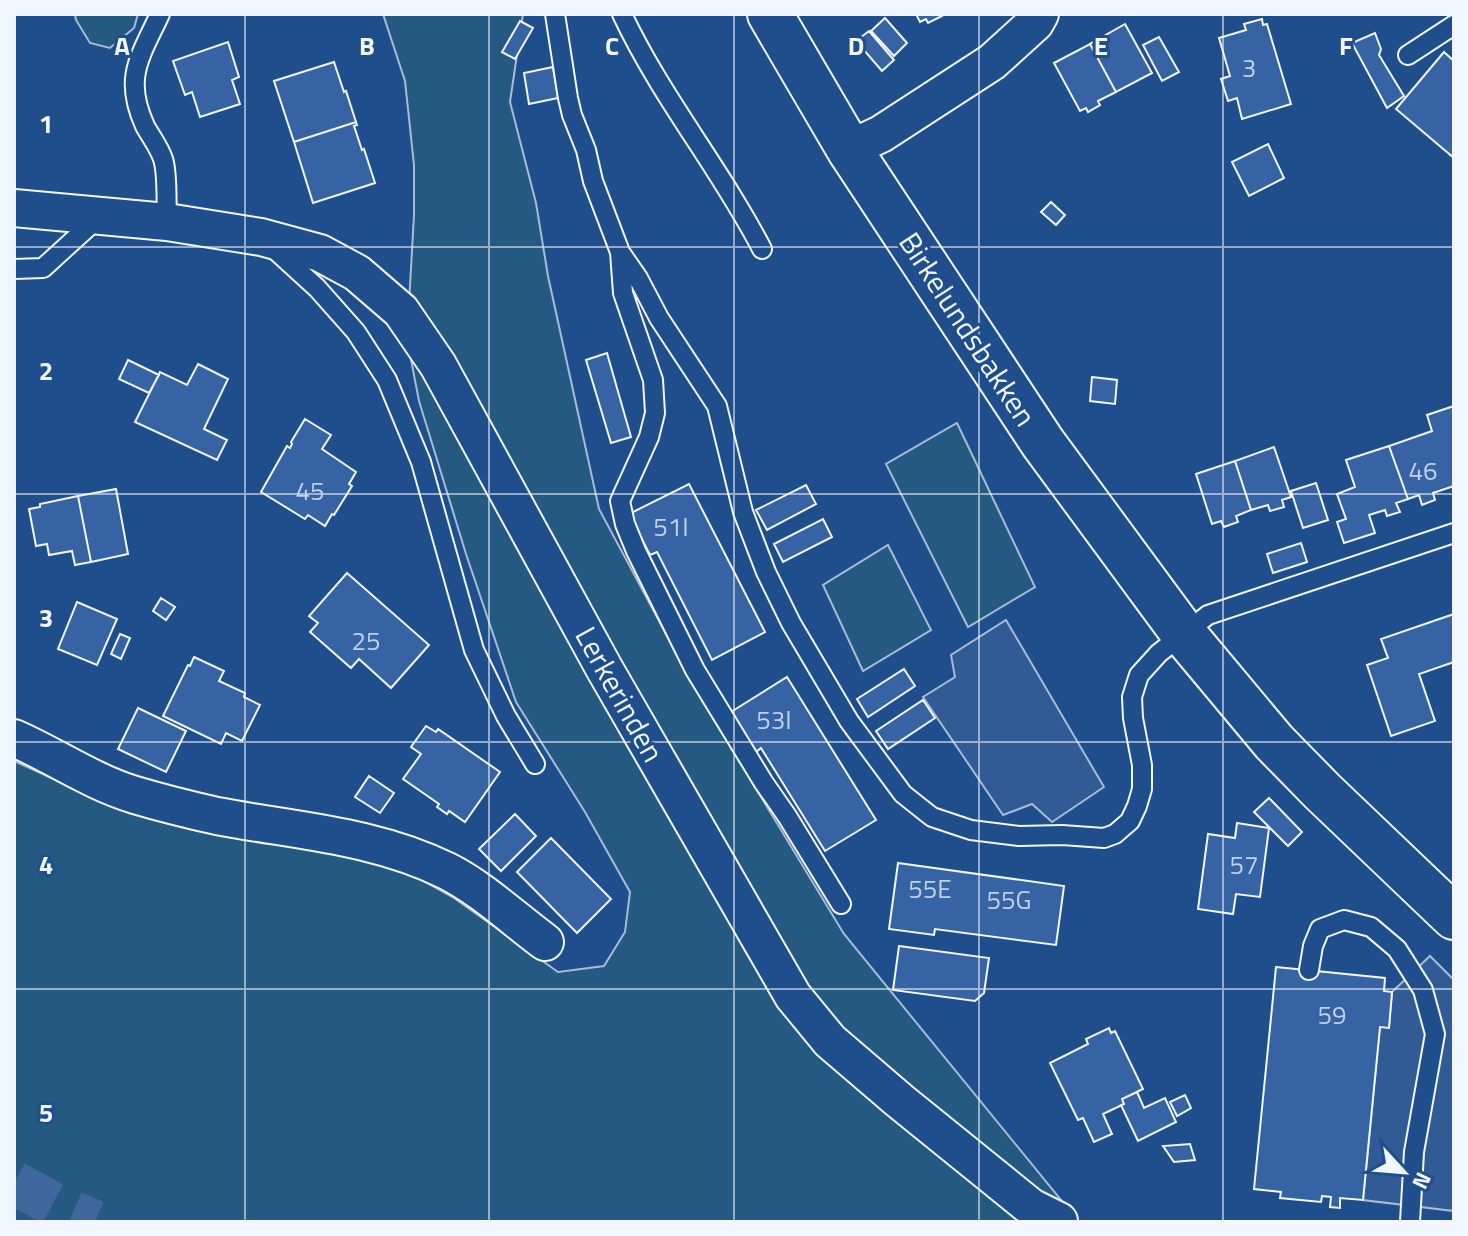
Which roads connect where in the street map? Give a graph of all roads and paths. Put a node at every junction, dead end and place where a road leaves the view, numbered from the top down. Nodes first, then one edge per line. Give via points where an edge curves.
1 (160, 14) edge
2 (555, 14) edge
3 (622, 14) edge
4 (770, 14) edge
5 (1040, 14) edge
6 (1454, 25) edge
7 (1408, 55) dead end
8 (849, 149) junction
9 (14, 208) edge
10 (101, 215) junction
11 (167, 222) junction
12 (261, 237) junction
13 (762, 249) dead end
14 (620, 252) junction
15 (14, 269) edge
16 (1454, 533) edge
17 (1183, 633) junction
18 (14, 738) edge
19 (535, 764) dead end
20 (841, 904) dead end
21 (1452, 911) edge
22 (545, 942) dead end
23 (1309, 970) dead end
24 (1059, 1221) edge
25 (1410, 1222) edge

1 - 11 lane via 137,63 134,83 135,100 165,162
2 - 14 lane via 572,115
3 - 13 lane
4 - 8 main road, Birkelundsbakken
5 - 8 street via 992,62
6 - 7 lane
8 - 17 main road, Birkelundsbakken via 1043,443
9 - 10 street, Lerkerinden
10 - 11 street, Lerkerinden
10 - 15 lane via 43,268
11 - 12 street, Lerkerinden
12 - 19 lane via 356,332 387,380 421,462 474,650
12 - 24 street, Lerkerinden via 320,253 357,273 401,311 438,365 793,996 830,1041 900,1101 1031,1207
14 - 17 lane via 717,406 743,512 791,623 858,733 903,794 932,817 971,830 1019,836 1115,834 1130,821 1142,789 1132,697 1139,675
14 - 20 lane via 623,293 653,380 655,413 620,501 625,524 695,670
16 - 17 lane via 1208,615
17 - 21 main road, Birkelundsbakken via 1274,742
18 - 22 street via 131,793 400,851 449,872
23 - 25 lane via 1320,929 1344,920 1371,927 1397,949 1423,990 1435,1034 1414,1152

